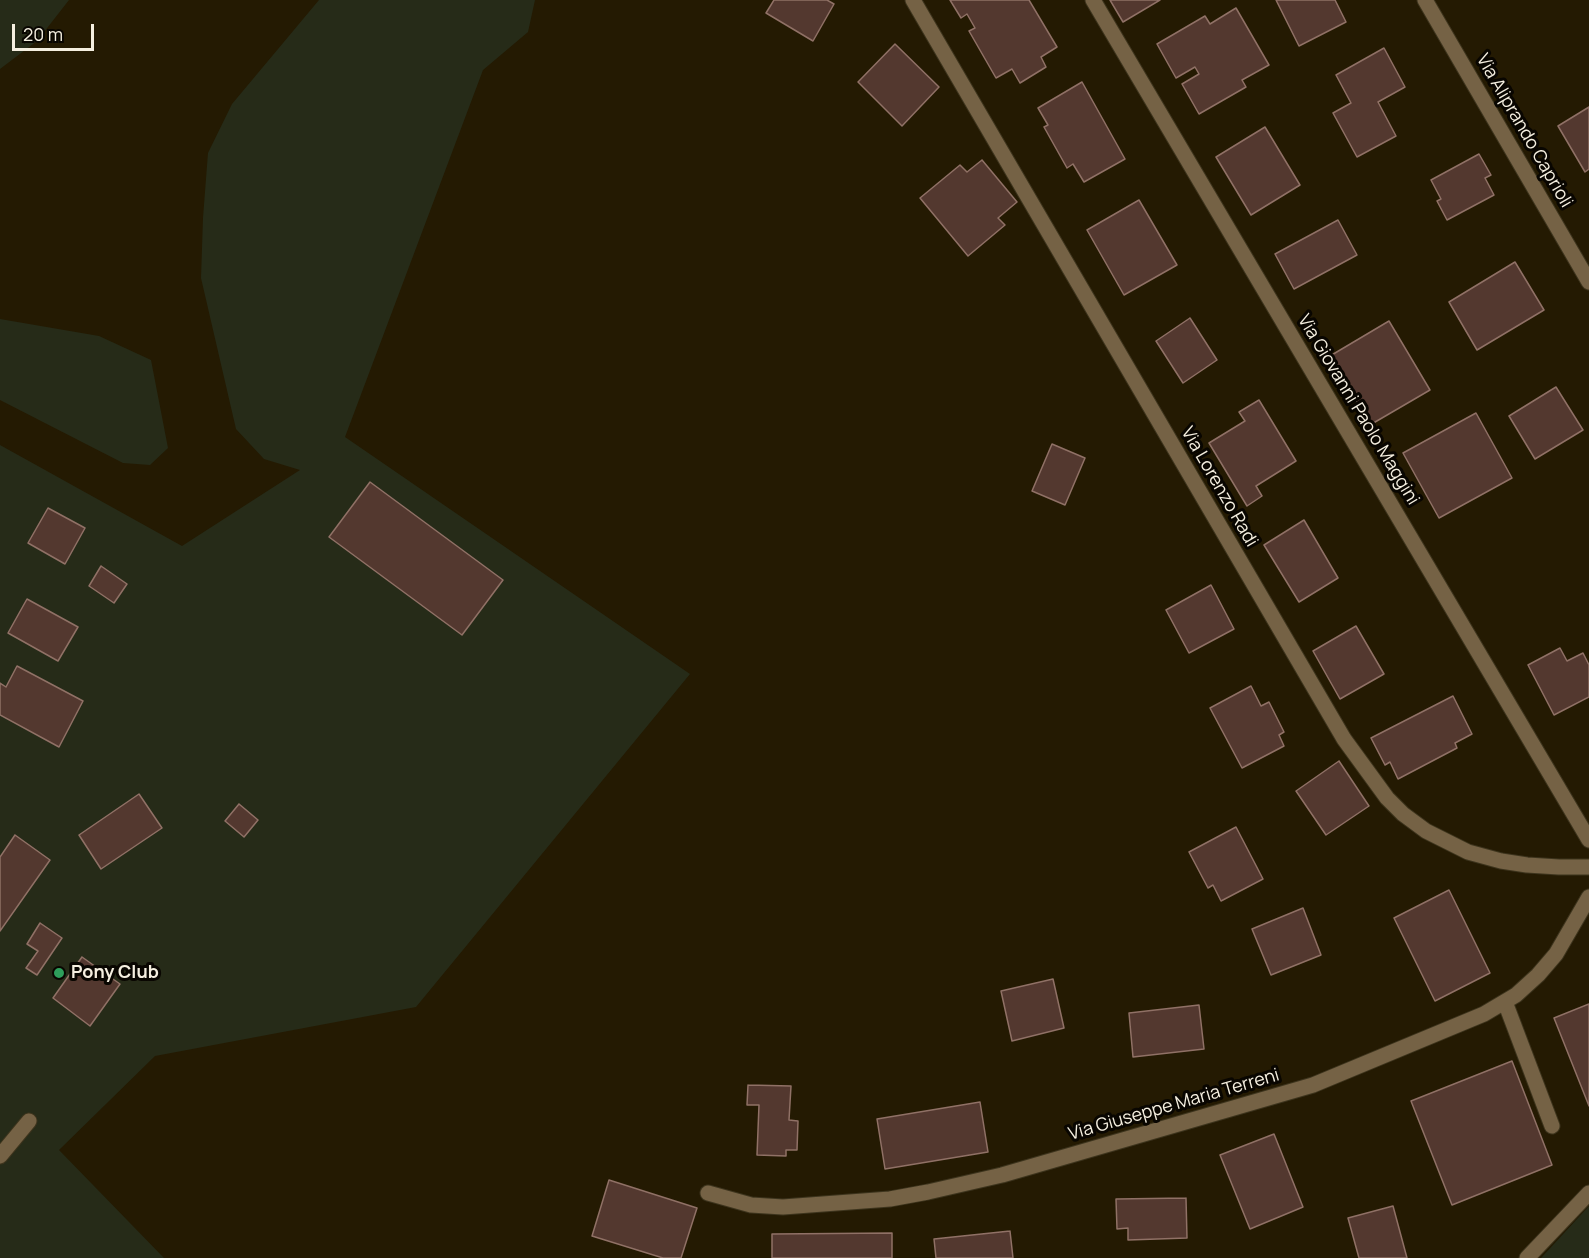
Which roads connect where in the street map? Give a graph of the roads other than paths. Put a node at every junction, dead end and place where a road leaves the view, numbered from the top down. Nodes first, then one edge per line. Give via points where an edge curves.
1 (913, 0) edge
2 (1093, 0) edge
3 (1425, 0) edge
4 (1589, 282) edge
5 (1589, 840) edge
6 (1589, 867) edge
7 (1589, 897) edge
8 (1505, 1002) junction
9 (29, 1121) dead end
10 (1552, 1126) dead end
11 (0, 1156) edge
12 (708, 1193) dead end
13 (1589, 1193) edge
14 (1527, 1258) edge

1 - 6 street, Via Lorenzo Radi via 1344,739 1387,798 1426,831 1468,852 1527,865
2 - 5 street, Via Giovanni Paolo Maggini
3 - 4 street, Via Aliprando Caprioli
7 - 8 street, Via Giuseppe Maria Terreni via 1556,954 1527,986
8 - 10 street
8 - 12 street, Via Giuseppe Maria Terreni via 1474,1019 1313,1085 962,1185 890,1198 790,1207 751,1205
9 - 11 street
13 - 14 street

